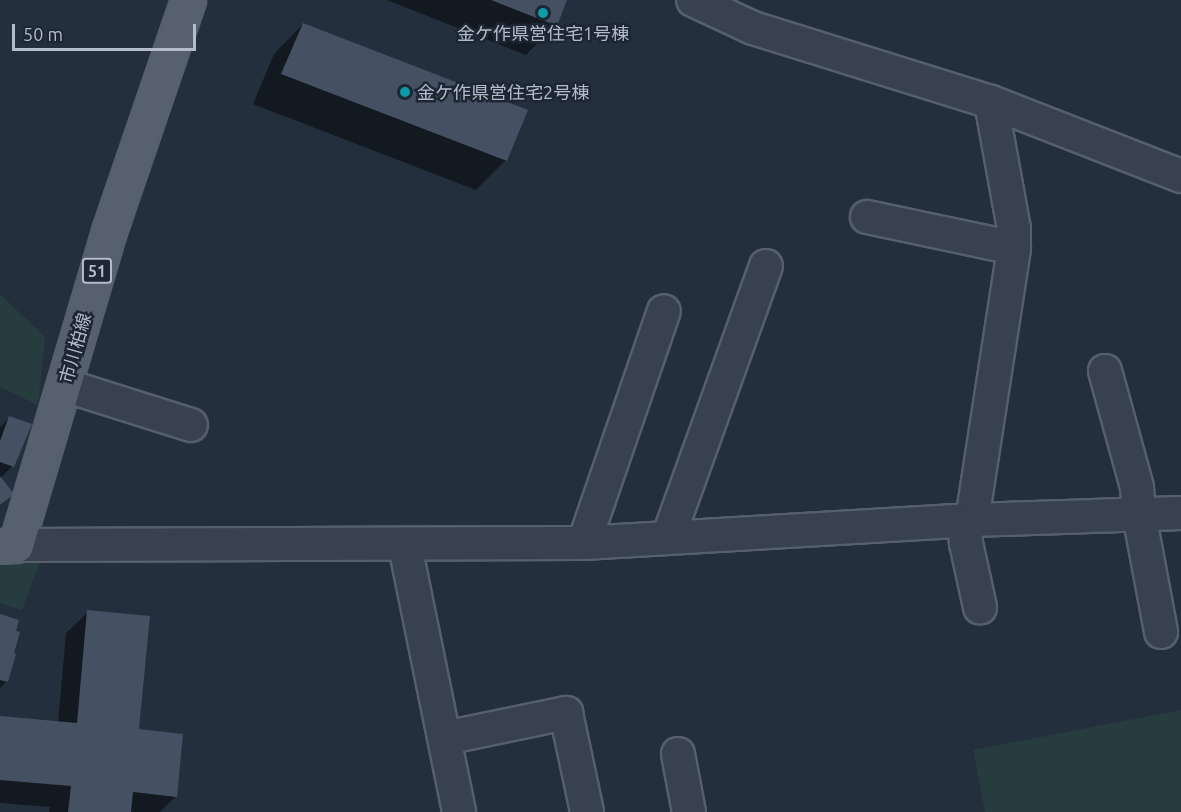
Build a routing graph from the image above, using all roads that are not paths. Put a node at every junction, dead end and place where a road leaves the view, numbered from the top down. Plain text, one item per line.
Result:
1 (188, 0) edge
2 (693, 0) edge
3 (991, 102) junction
4 (1181, 177) edge
5 (867, 217) dead end
6 (1014, 248) junction
7 (766, 266) dead end
8 (664, 311) dead end
9 (1105, 371) dead end
10 (64, 385) junction
11 (190, 425) dead end
12 (1181, 513) edge
13 (1139, 514) junction
14 (968, 520) junction
15 (668, 538) junction
16 (584, 543) junction
17 (8, 546) edge
18 (405, 546) junction
19 (980, 607) dead end
20 (1161, 632) dead end
21 (445, 738) junction
22 (678, 754) dead end
23 (459, 812) edge
24 (587, 812) edge
25 (689, 812) edge

1 - 10 main road, 市川柏線 / 51
2 - 3 street
3 - 4 street
3 - 6 street
5 - 6 street
6 - 14 street
7 - 15 street
8 - 16 street
9 - 13 street
10 - 11 street
10 - 17 main road, 市川柏線 / 51
12 - 13 street
13 - 14 street
13 - 20 street
14 - 15 street
14 - 19 street
15 - 16 street
16 - 18 street
17 - 18 street
18 - 21 street
21 - 23 street
21 - 24 street
22 - 25 street

